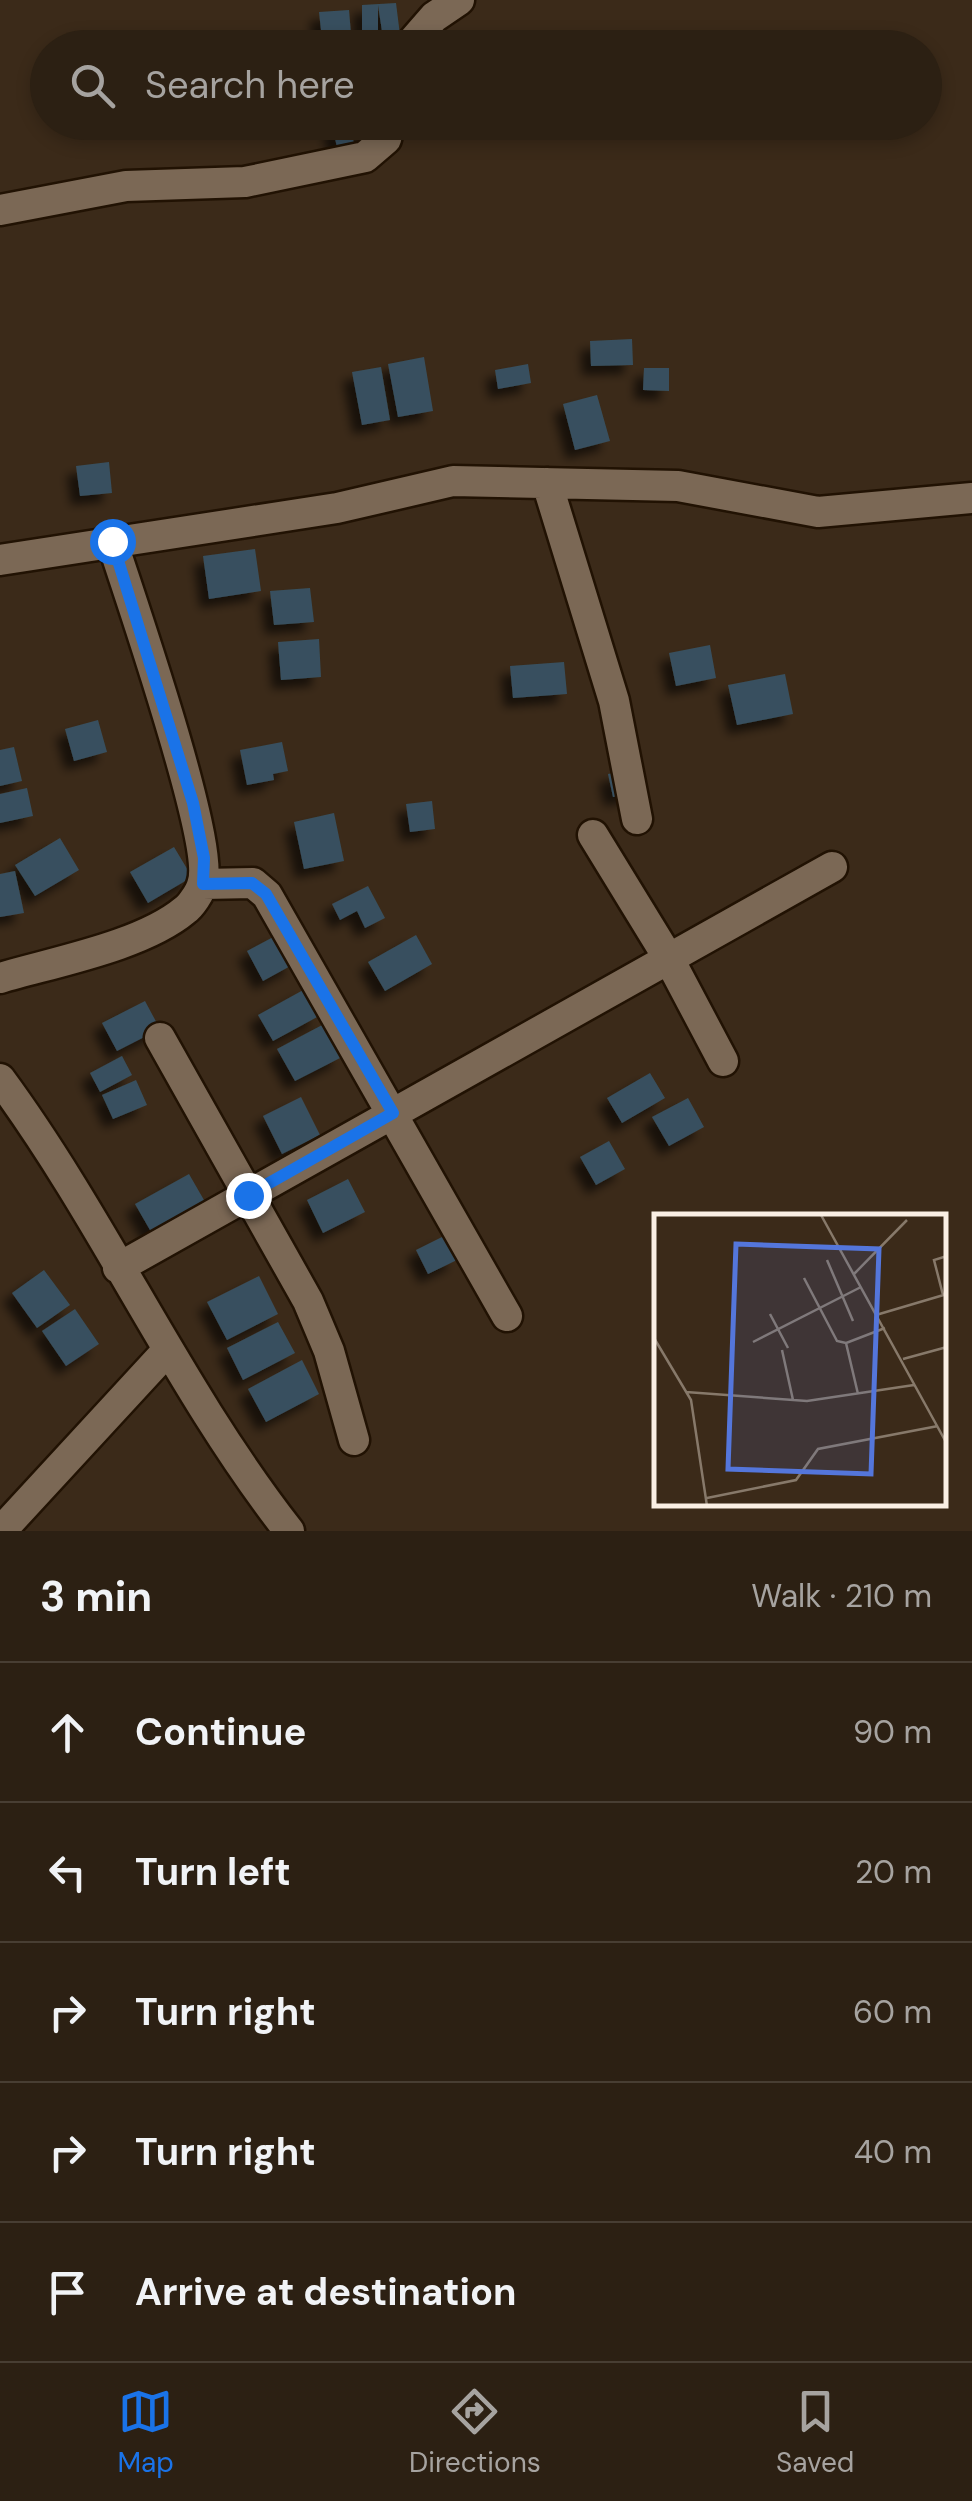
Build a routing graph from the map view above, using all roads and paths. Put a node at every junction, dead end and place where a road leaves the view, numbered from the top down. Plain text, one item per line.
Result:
1 (459, 0) edge
2 (423, 30) edge
3 (385, 140) edge
4 (0, 210) edge
5 (548, 483) junction
6 (972, 498) edge
7 (112, 541) junction
8 (0, 560) edge
9 (638, 819) dead end
10 (593, 835) dead end
11 (832, 867) dead end
12 (203, 884) junction
13 (669, 958) junction
14 (0, 978) edge
15 (160, 1038) dead end
16 (723, 1061) dead end
17 (1, 1082) edge
18 (393, 1113) junction
19 (248, 1195) junction
20 (118, 1268) junction
21 (507, 1316) dead end
22 (166, 1352) junction
23 (354, 1440) dead end
24 (2, 1531) edge
25 (288, 1531) edge

1 - 2 street
3 - 4 street
5 - 6 street
5 - 7 street
5 - 9 street
7 - 8 street
7 - 12 street
10 - 13 street
11 - 13 street
12 - 14 street
12 - 18 street
13 - 16 street
13 - 18 street
15 - 19 street
17 - 20 street
18 - 19 street
18 - 21 street
19 - 20 street
19 - 23 street
20 - 22 street
22 - 24 street
22 - 25 street

